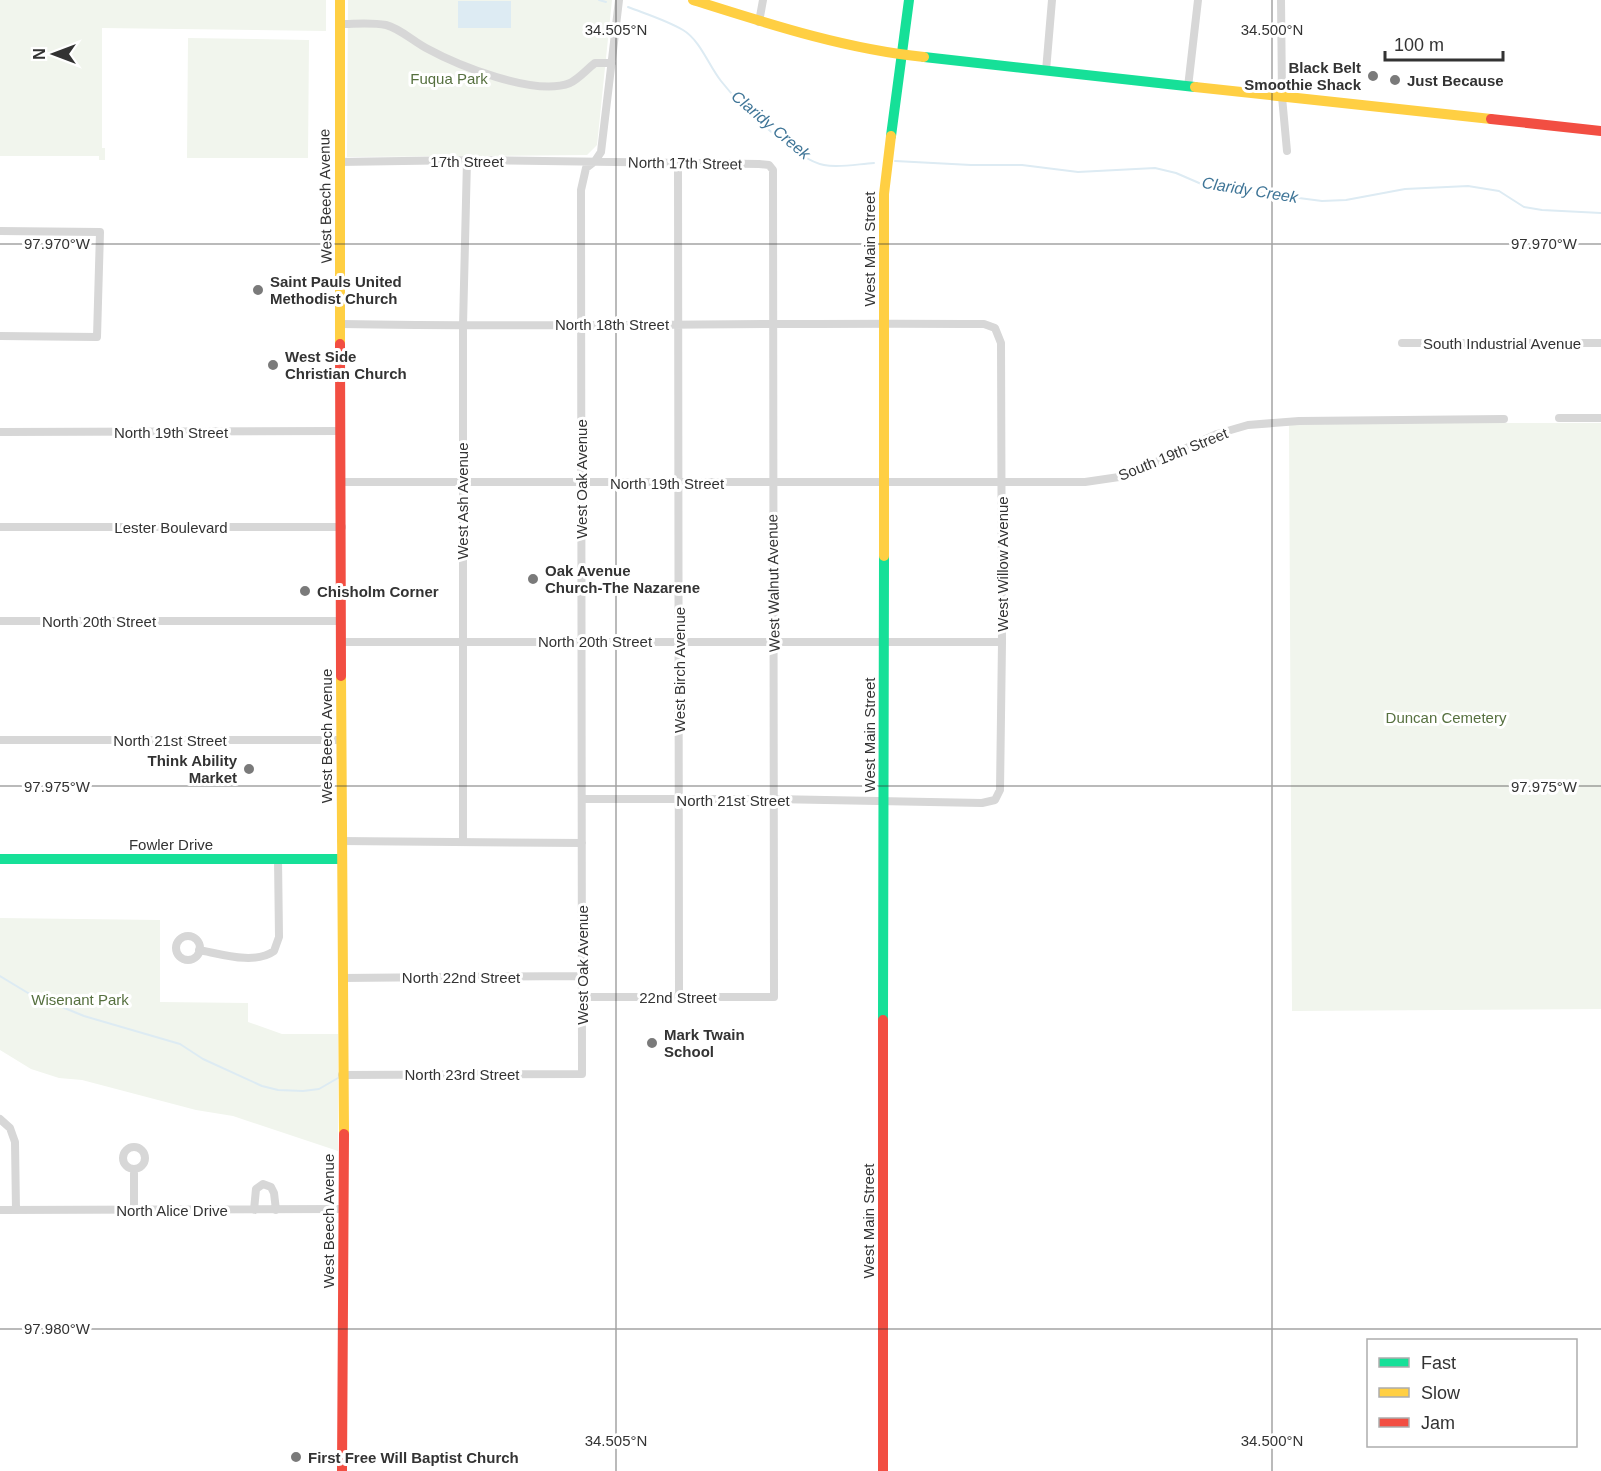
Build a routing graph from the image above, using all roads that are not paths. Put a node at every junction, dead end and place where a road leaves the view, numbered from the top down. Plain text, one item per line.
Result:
1 (340, 0) edge
2 (619, 0) edge
3 (693, 0) edge
4 (763, 0) edge
5 (909, 0) edge
6 (1052, 0) edge
7 (1198, 0) edge
8 (1281, 0) edge
9 (759, 22) junction
10 (340, 24) junction
11 (903, 55) junction
12 (612, 63) junction
13 (1046, 71) junction
14 (1188, 87) junction
15 (1282, 97) junction
16 (1601, 132) edge
17 (1287, 151) dead end
18 (466, 160) junction
19 (595, 161) junction
20 (339, 162) junction
21 (678, 162) junction
22 (773, 170) joint
23 (0, 231) edge
24 (884, 323) junction
25 (341, 324) junction
26 (581, 324) junction
27 (677, 324) junction
28 (772, 324) junction
29 (462, 326) junction
30 (995, 328) joint
31 (0, 336) edge
32 (1402, 343) dead end
33 (1601, 343) edge
34 (1559, 418) dead end
35 (1601, 418) edge
36 (1504, 419) dead end
37 (341, 431) junction
38 (0, 432) edge
39 (341, 482) junction
40 (884, 482) junction
41 (1002, 482) junction
42 (462, 483) junction
43 (581, 483) junction
44 (679, 483) junction
45 (772, 483) junction
46 (0, 527) edge
47 (342, 527) junction
48 (0, 621) edge
49 (341, 621) junction
50 (581, 641) junction
51 (679, 641) junction
52 (774, 641) junction
53 (884, 641) junction
54 (341, 642) junction
55 (461, 642) junction
56 (1002, 642) junction
57 (0, 740) edge
58 (341, 740) junction
59 (582, 799) junction
60 (773, 799) junction
61 (679, 800) junction
62 (994, 800) joint
63 (883, 801) junction
64 (341, 841) junction
65 (463, 841) junction
66 (582, 843) junction
67 (278, 858) junction
68 (0, 859) edge
69 (341, 859) junction
70 (200, 950) dead end
71 (581, 976) junction
72 (342, 978) junction
73 (582, 997) junction
74 (679, 997) junction
75 (774, 997) joint
76 (582, 1074) joint
77 (342, 1075) junction
78 (0, 1119) edge
79 (134, 1169) dead end
80 (344, 1209) junction
81 (0, 1210) edge
82 (16, 1210) junction
83 (134, 1210) junction
84 (254, 1210) junction
85 (276, 1210) junction
86 (342, 1471) edge
87 (883, 1471) edge

1 - 10 main road, West Beech Avenue
2 - 12 street, West Oak Avenue
3 - 9 main road
4 - 9 street
5 - 11 main road, West Main Street
6 - 13 street
7 - 14 street
8 - 15 street
9 - 11 main road
10 - 12 street
10 - 20 main road, West Beech Avenue
11 - 13 main road
11 - 24 main road, West Main Street
12 - 19 street, West Oak Avenue
13 - 14 main road
14 - 15 main road
15 - 16 main road
15 - 17 street
18 - 19 street, 17th Street
18 - 20 street, 17th Street
18 - 29 street, West Ash Avenue
19 - 21 street, North 17th Street
19 - 26 street, West Oak Avenue
20 - 25 main road, West Beech Avenue
21 - 22 street, North 17th Street
21 - 27 street, West Birch Avenue
22 - 28 street, West Walnut Avenue
23 - 31 street
24 - 28 street, North 18th Street
24 - 30 street, North 18th Street
24 - 40 main road, West Main Street
25 - 29 street, North 18th Street
25 - 37 main road, West Beech Avenue
26 - 27 street, North 18th Street
26 - 29 street, North 18th Street
26 - 43 street, West Oak Avenue
27 - 28 street, North 18th Street
27 - 44 street, West Birch Avenue
28 - 45 street, West Walnut Avenue
29 - 42 street, West Ash Avenue
30 - 41 street, West Willow Avenue
32 - 33 street, South Industrial Avenue
34 - 35 street
36 - 41 street, South 19th Street
37 - 38 street, North 19th Street
37 - 39 main road, West Beech Avenue
39 - 42 street, North 19th Street
39 - 47 main road, West Beech Avenue
40 - 41 street, South 19th Street
40 - 45 street, North 19th Street
40 - 53 main road, West Main Street
41 - 56 street, West Willow Avenue
42 - 43 street, North 19th Street
42 - 55 street, West Ash Avenue
43 - 44 street, North 19th Street
43 - 50 street, West Oak Avenue
44 - 45 street, North 19th Street
44 - 51 street, West Birch Avenue
45 - 52 street, West Walnut Avenue
46 - 47 street, Lester Boulevard
47 - 49 main road, West Beech Avenue
48 - 49 street, North 20th Street
49 - 54 main road, West Beech Avenue
50 - 51 street, North 20th Street
50 - 55 street, North 20th Street
50 - 59 street, West Oak Avenue
51 - 52 street, North 20th Street
51 - 61 street, West Birch Avenue
52 - 53 street, North 20th Street
52 - 60 street, West Walnut Avenue
53 - 56 street, North 20th Street
53 - 63 main road, West Main Street
54 - 55 street, North 20th Street
54 - 58 main road, West Beech Avenue
55 - 65 street, West Ash Avenue
56 - 62 street, West Willow Avenue
57 - 58 street, North 21st Street
58 - 64 main road, West Beech Avenue
59 - 61 street, North 21st Street
59 - 66 street, West Oak Avenue
60 - 61 street, North 21st Street
60 - 63 street, North 21st Street
60 - 75 street, West Walnut Avenue
61 - 74 street, West Birch Avenue
62 - 63 street, North 21st Street
63 - 87 main road, West Main Street
64 - 65 street
64 - 69 main road, West Beech Avenue
65 - 66 street
66 - 71 street, West Oak Avenue
67 - 68 main road, Fowler Drive
67 - 69 main road, Fowler Drive
67 - 70 street
69 - 72 main road, West Beech Avenue
71 - 72 street, North 22nd Street
71 - 73 street, West Oak Avenue
72 - 77 main road, West Beech Avenue
73 - 74 street, 22nd Street
73 - 76 street, West Oak Avenue
74 - 75 street, 22nd Street
76 - 77 street, North 23rd Street
77 - 80 main road, West Beech Avenue
78 - 82 street
79 - 83 street
80 - 85 street, North Alice Drive
80 - 86 main road, West Beech Avenue
81 - 82 street, North Alice Drive
82 - 83 street, North Alice Drive
83 - 84 street, North Alice Drive
84 - 85 street, North Alice Drive
84 - 85 street

